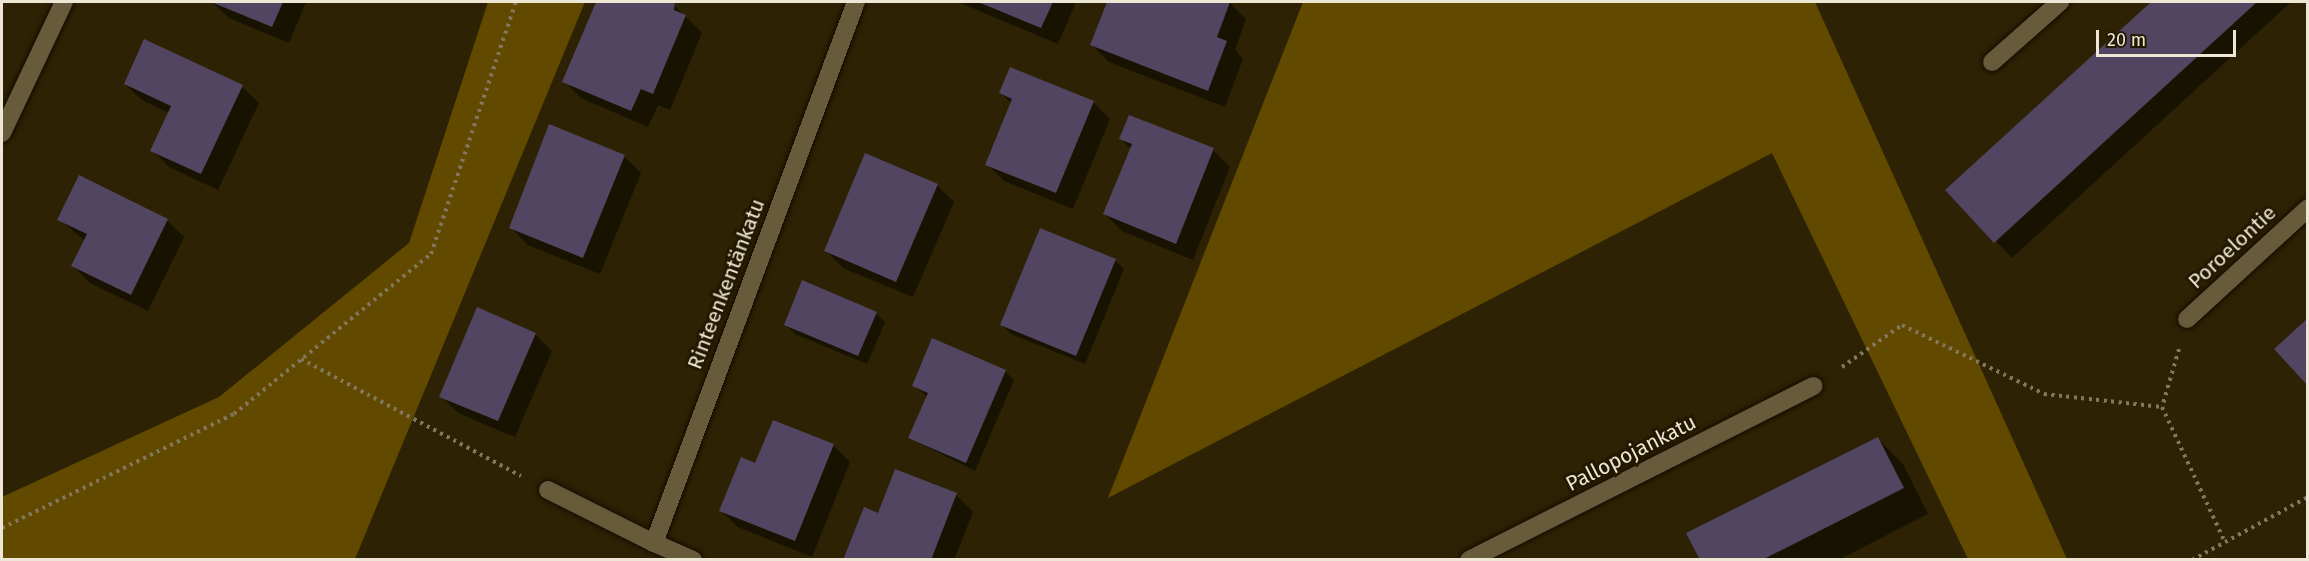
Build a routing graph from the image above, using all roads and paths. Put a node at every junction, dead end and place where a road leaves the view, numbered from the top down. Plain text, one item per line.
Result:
1 (64, 2) edge
2 (516, 2) edge
3 (856, 2) edge
4 (2060, 2) edge
5 (1992, 62) dead end
6 (2, 133) edge
7 (2307, 208) edge
8 (2187, 319) joint
9 (301, 359) junction
10 (1814, 386) joint
11 (2162, 407) junction
12 (548, 490) joint
13 (2307, 497) edge
14 (2, 528) edge
15 (2225, 542) junction
16 (654, 543) junction
17 (693, 560) edge
18 (1469, 560) edge
19 (2192, 560) edge

1 - 6 street
2 - 9 path
3 - 16 street, Rinteenkentänkatu
4 - 5 street
7 - 8 street, Poroelontie
8 - 11 path
9 - 12 path
9 - 14 path
10 - 11 path
10 - 18 street, Pallopojankatu
11 - 15 path
12 - 16 street
13 - 15 path
15 - 19 path
16 - 17 street

